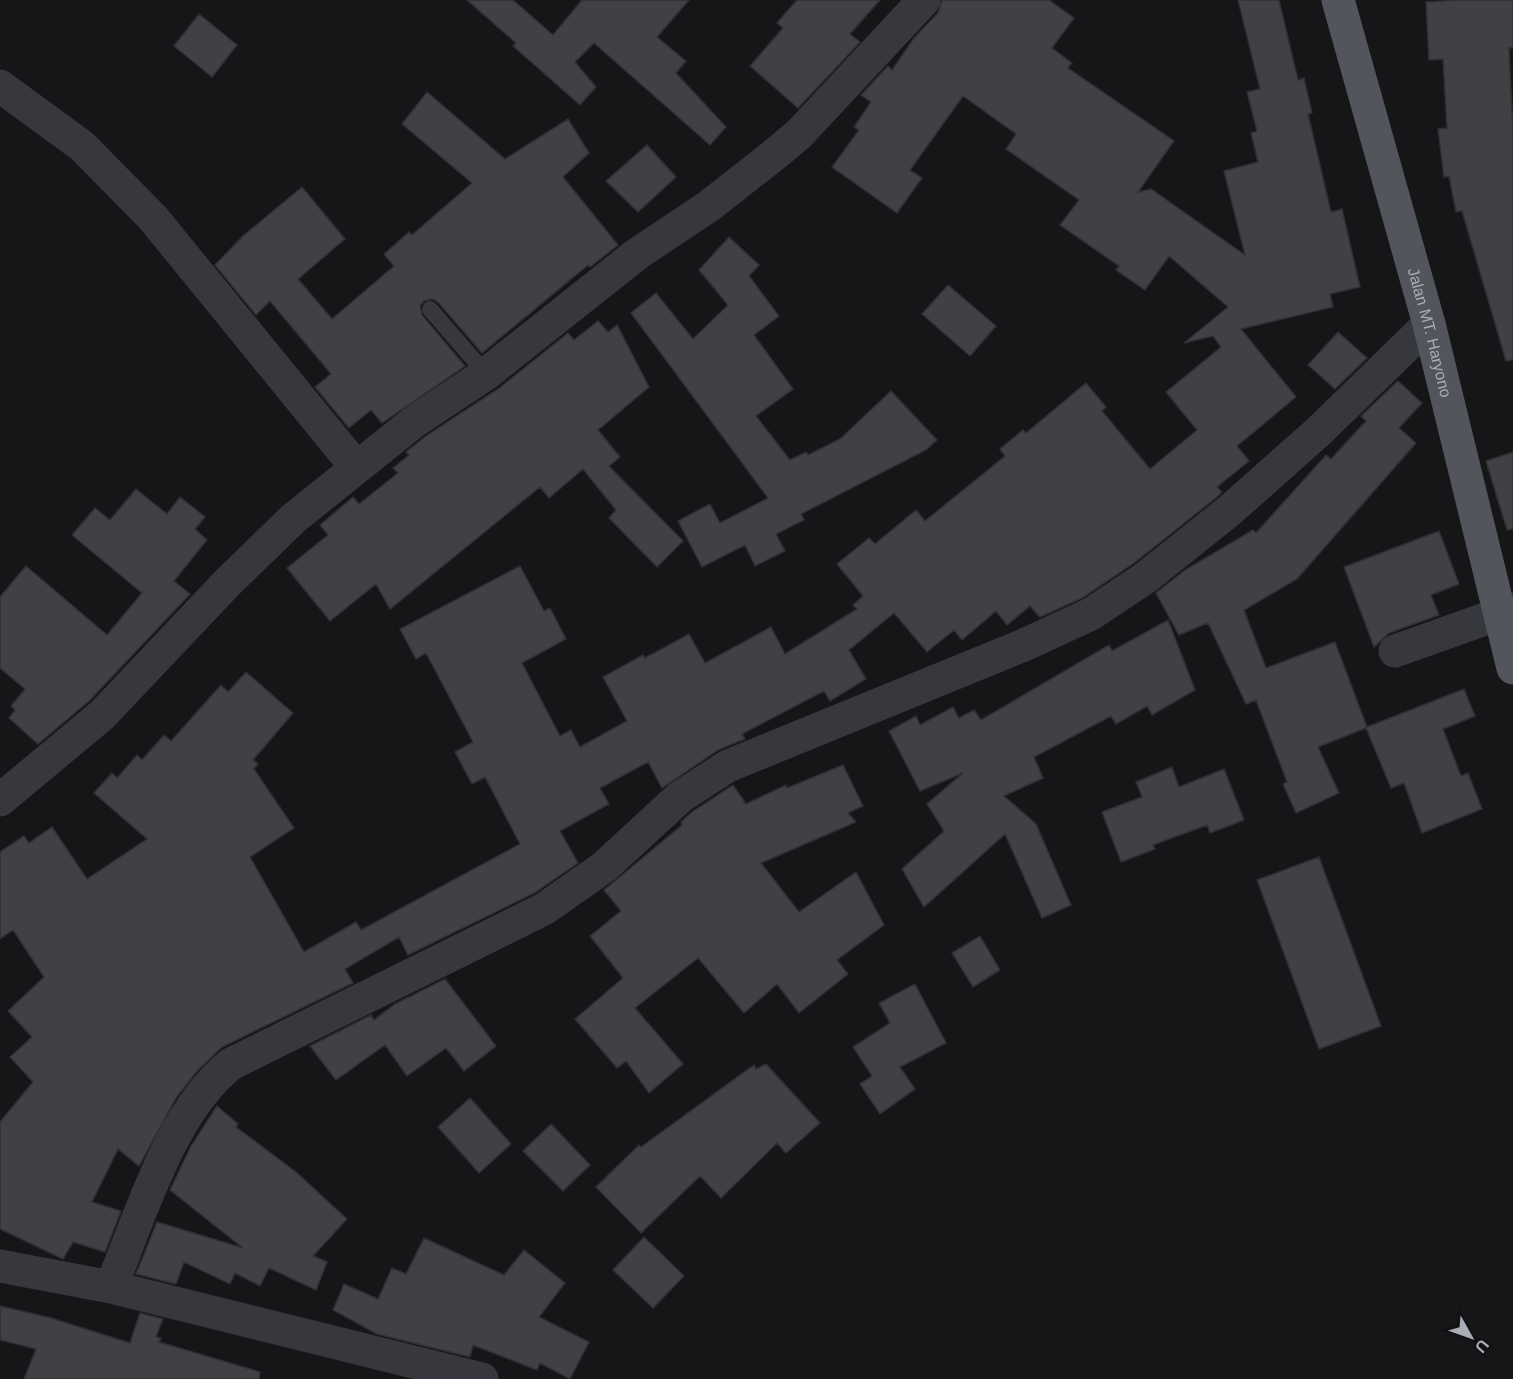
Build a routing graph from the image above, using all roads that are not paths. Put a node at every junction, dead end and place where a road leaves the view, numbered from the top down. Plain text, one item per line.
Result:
1 (924, 0) edge
2 (1338, 0) edge
3 (0, 86) edge
4 (430, 309) dead end
5 (1430, 324) junction
6 (486, 374) junction
7 (356, 467) junction
8 (1508, 612) edge
9 (1395, 651) dead end
10 (1513, 668) edge
11 (0, 800) edge
12 (0, 1266) edge
13 (111, 1287) junction
14 (482, 1379) edge

1 - 6 street
2 - 5 main road, Jalan MT. Haryono
3 - 7 street
4 - 6 lane
5 - 8 main road, Jalan MT. Haryono
5 - 13 street
6 - 7 street
7 - 11 street
8 - 9 street
8 - 10 main road, Jalan MT. Haryono
12 - 13 street
13 - 14 street

